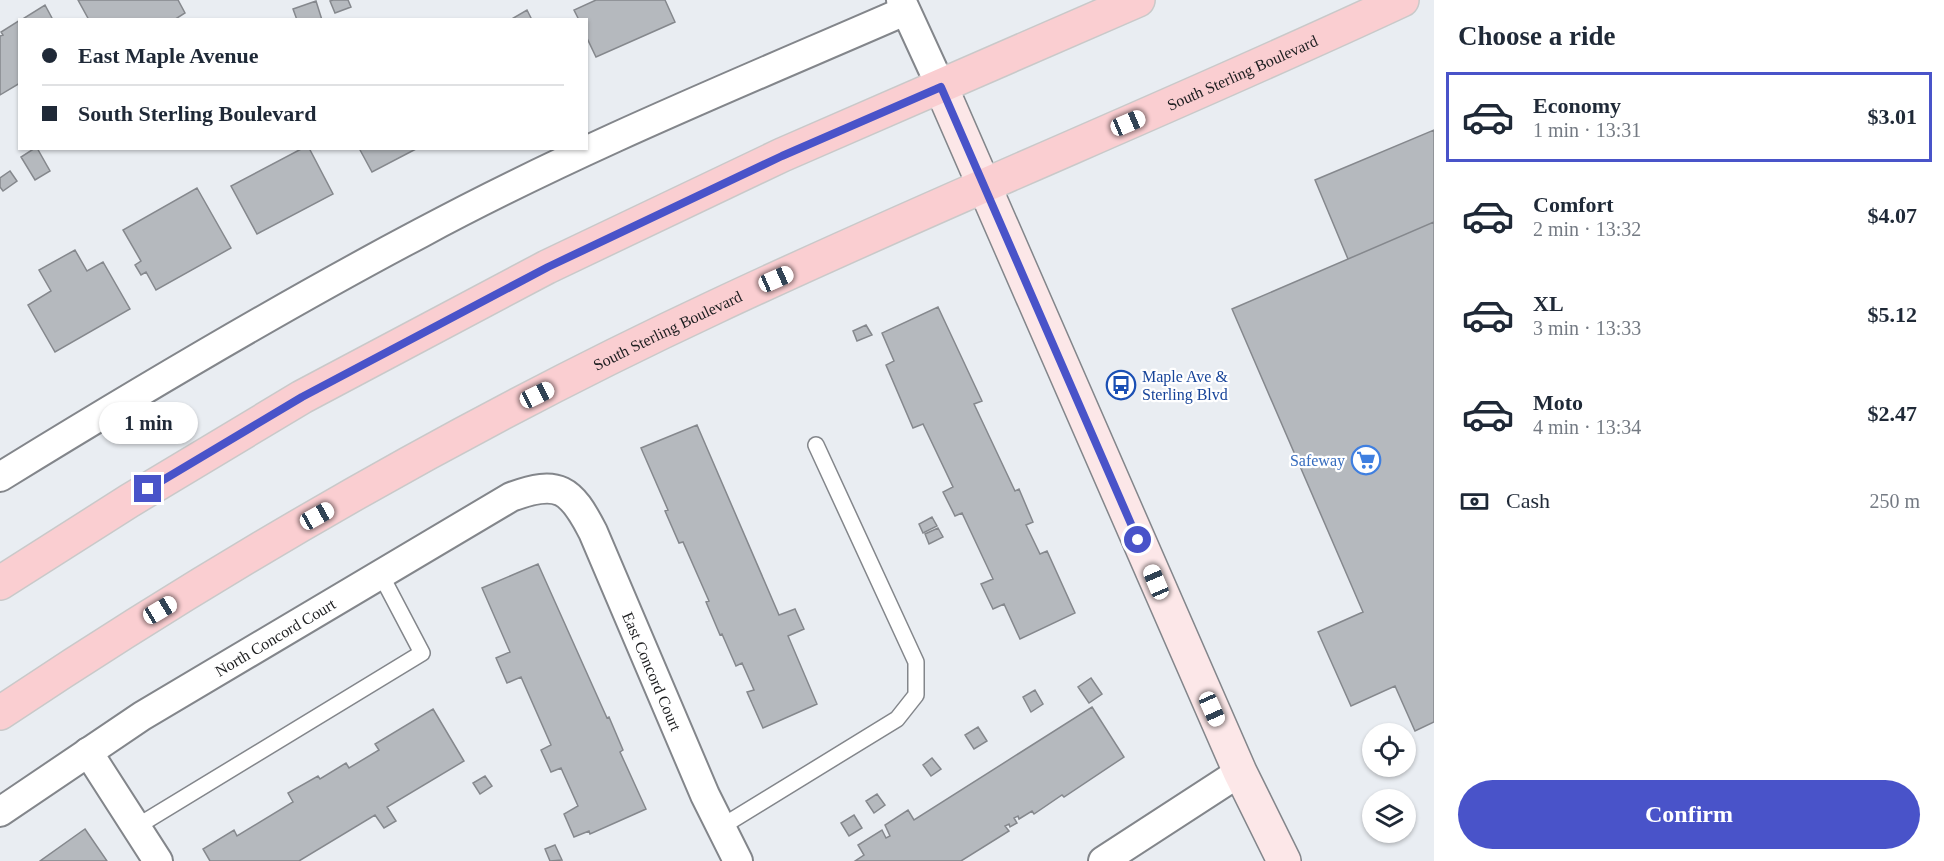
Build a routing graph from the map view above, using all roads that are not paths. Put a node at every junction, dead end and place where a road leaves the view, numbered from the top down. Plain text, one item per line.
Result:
1 (1138, 0) edge
2 (1402, 0) edge
3 (903, 5) edge
4 (941, 87) junction
5 (588, 150) edge
6 (588, 150) edge
7 (983, 186) junction
8 (816, 445) dead end
9 (0, 477) edge
10 (560, 489) joint
11 (381, 574) junction
12 (0, 583) edge
13 (0, 713) edge
14 (88, 752) junction
15 (1240, 772) junction
16 (0, 812) edge
17 (136, 826) junction
18 (721, 827) junction
19 (735, 860) edge
20 (158, 861) edge
21 (1104, 861) edge
22 (1284, 861) edge

1 - 4 main road
2 - 7 main road, South Sterling Boulevard
3 - 4 street
3 - 5 street
4 - 7 main road
4 - 12 main road
6 - 9 street
7 - 13 main road, South Sterling Boulevard
7 - 15 main road
8 - 18 lane
10 - 11 street, North Concord Court
10 - 18 street, East Concord Court
11 - 14 street, North Concord Court
11 - 17 lane
14 - 16 street, North Concord Court
14 - 17 street
15 - 21 street
15 - 22 main road
17 - 20 street
18 - 19 street, East Concord Court

